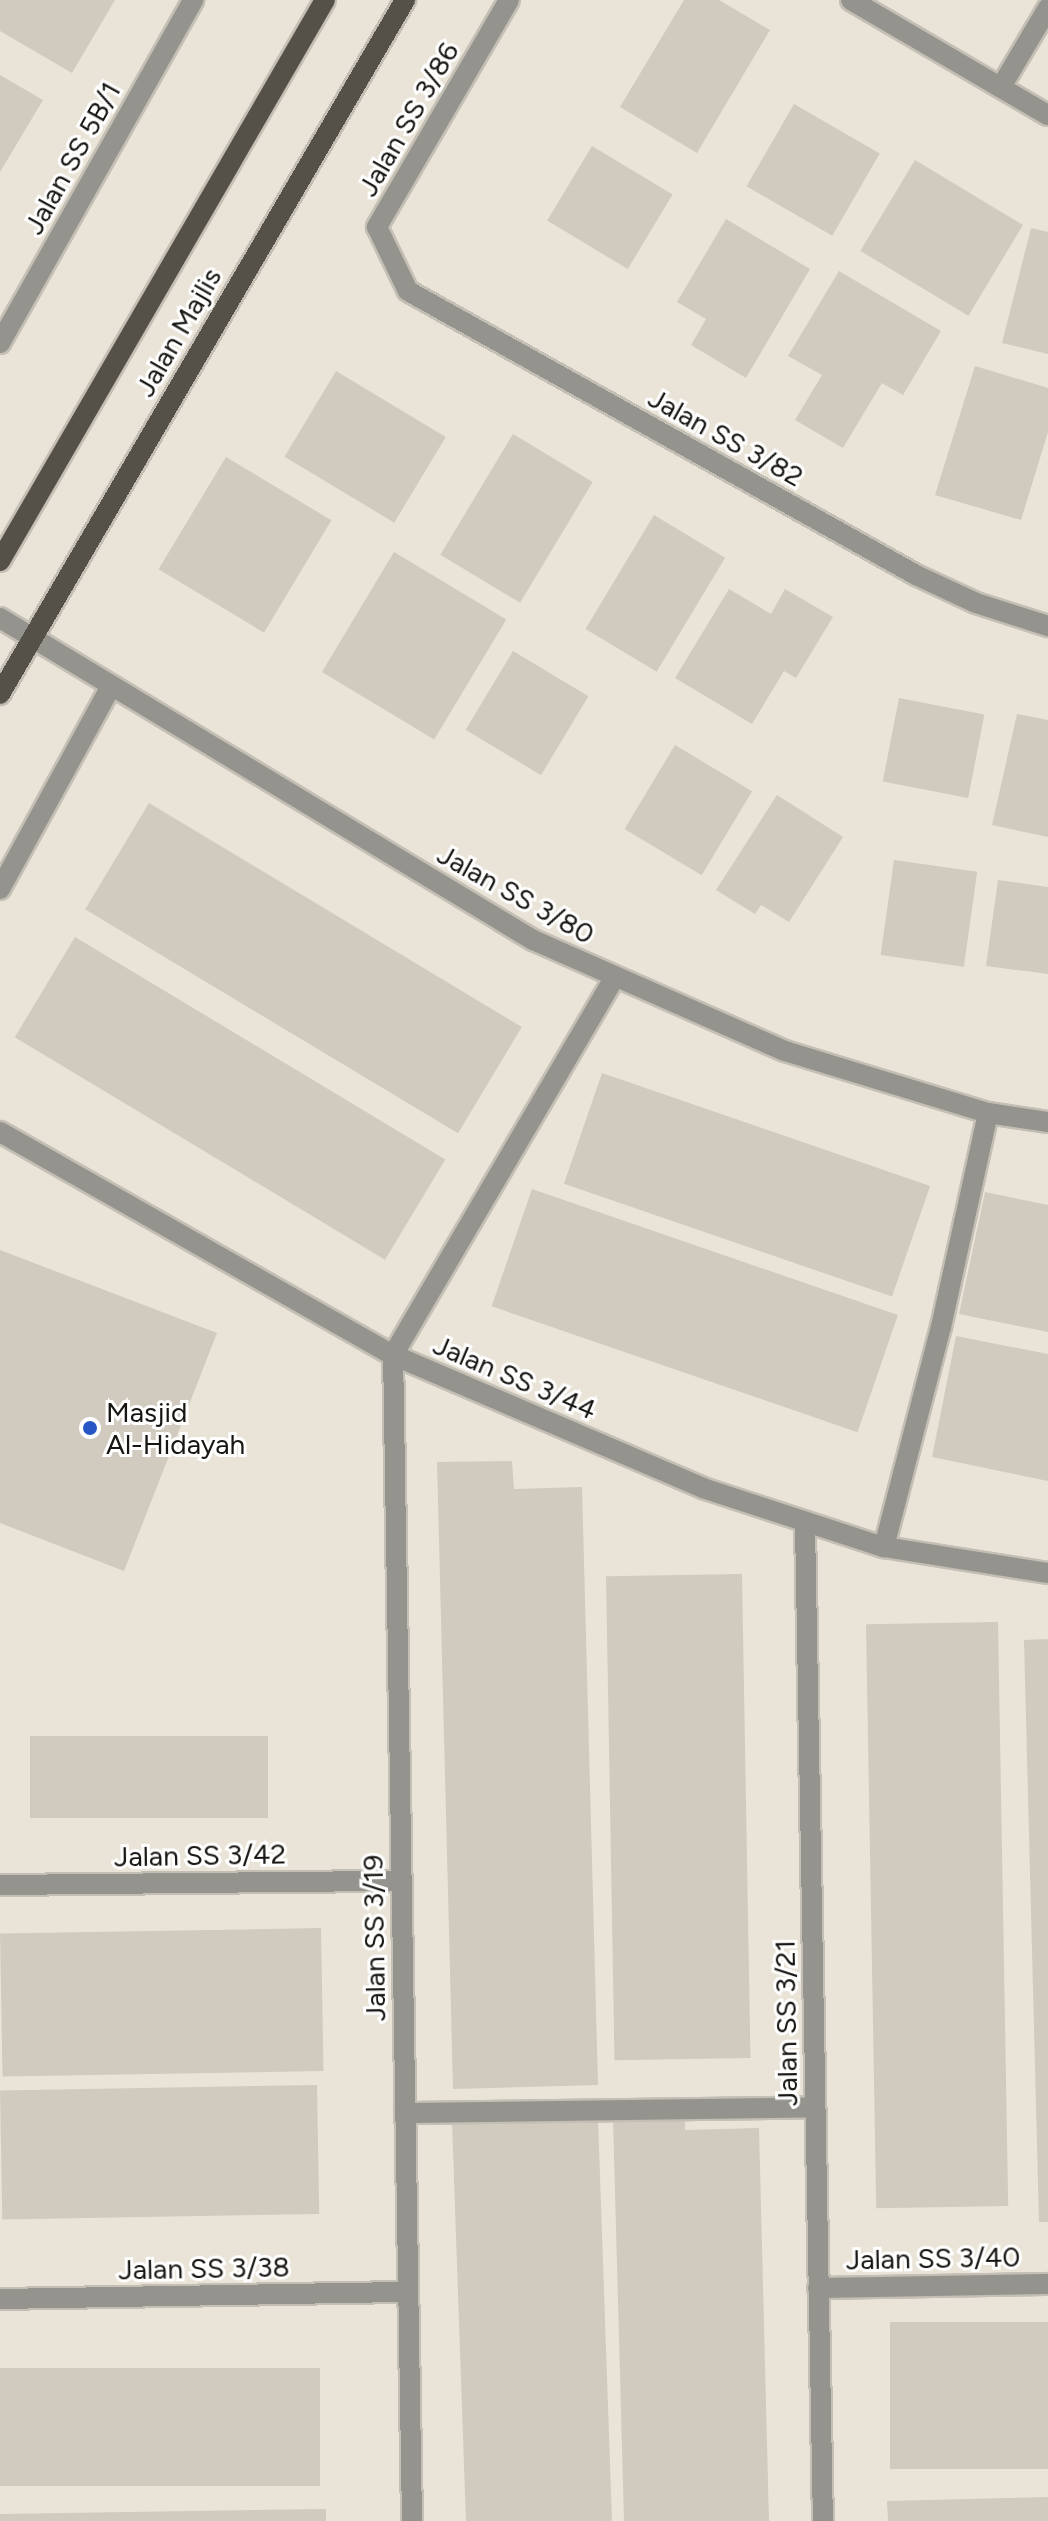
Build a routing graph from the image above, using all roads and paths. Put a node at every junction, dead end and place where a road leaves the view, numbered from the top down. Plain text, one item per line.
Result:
1 (193, 0) edge
2 (325, 0) edge
3 (405, 0) edge
4 (509, 0) edge
5 (851, 0) edge
6 (1048, 8) edge
7 (1001, 87) junction
8 (1048, 115) edge
9 (394, 269) joint
10 (0, 343) edge
11 (0, 561) edge
12 (0, 618) edge
13 (1048, 626) edge
14 (32, 637) junction
15 (111, 686) junction
16 (0, 694) edge
17 (0, 889) edge
18 (614, 979) junction
19 (988, 1113) junction
20 (1048, 1122) edge
21 (0, 1132) edge
22 (393, 1355) junction
23 (805, 1524) junction
24 (884, 1547) junction
25 (1048, 1573) edge
26 (401, 1881) junction
27 (0, 1885) edge
28 (815, 2107) junction
29 (405, 2113) junction
30 (1048, 2284) edge
31 (818, 2288) junction
32 (408, 2292) junction
33 (0, 2299) edge
34 (412, 2521) edge
35 (823, 2521) edge

1 - 10 street, Jalan SS 5B/1
2 - 11 main road, Jalan Majlis
3 - 14 main road, Jalan Majlis
4 - 9 street, Jalan SS 3/86
5 - 7 street
6 - 7 street
7 - 8 street
9 - 13 street, Jalan SS 3/82
12 - 14 street, Jalan SS 3/80
14 - 15 street, Jalan SS 3/80
14 - 16 main road, Jalan Majlis
15 - 17 street
15 - 18 street, Jalan SS 3/80
18 - 19 street, Jalan SS 3/80
18 - 22 street
19 - 20 street, Jalan SS 3/80
19 - 24 street
21 - 22 street, Jalan SS 3/44
22 - 23 street, Jalan SS 3/44
22 - 26 street, Jalan SS 3/19
23 - 24 street, Jalan SS 3/44
23 - 28 street, Jalan SS 3/21
24 - 25 street, Jalan SS 3/44
26 - 27 street, Jalan SS 3/42
26 - 29 street, Jalan SS 3/19
28 - 29 street
28 - 31 street, Jalan SS 3/21
29 - 32 street, Jalan SS 3/19
30 - 31 street, Jalan SS 3/40
31 - 35 street, Jalan SS 3/21
32 - 33 street, Jalan SS 3/38
32 - 34 street, Jalan SS 3/19

